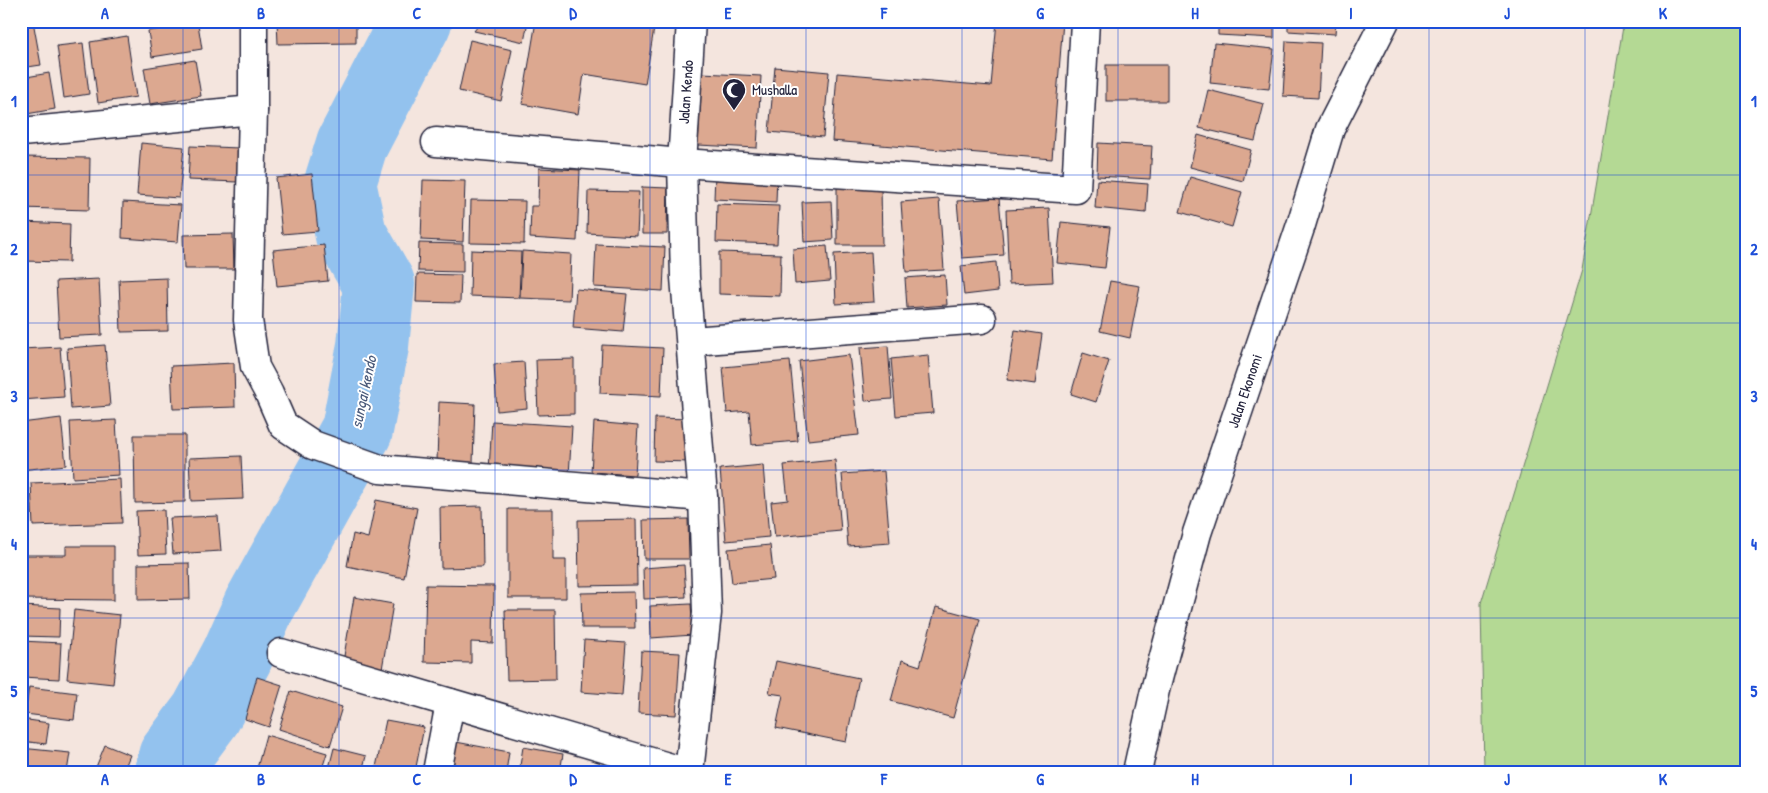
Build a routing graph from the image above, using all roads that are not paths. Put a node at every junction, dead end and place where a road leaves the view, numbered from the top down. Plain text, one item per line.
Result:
1 (253, 21) edge
2 (691, 21) edge
3 (1085, 21) edge
4 (1384, 21) edge
5 (253, 110) junction
6 (21, 132) edge
7 (436, 142) dead end
8 (682, 163) junction
9 (982, 319) dead end
10 (692, 341) junction
11 (703, 497) junction
12 (281, 653) dead end
13 (450, 703) junction
14 (437, 772) edge
15 (685, 772) edge
16 (689, 772) edge
17 (1137, 772) edge

1 - 5 street
2 - 8 street, Jalan Kendo
3 - 8 street
4 - 17 street, Jalan Ekonomi
5 - 6 street
5 - 11 street
7 - 8 street
8 - 10 street, Jalan Kendo
9 - 10 street
10 - 11 street, Jalan Kendo
11 - 16 street, Jalan Kendo
12 - 13 street
13 - 14 street
13 - 15 street

